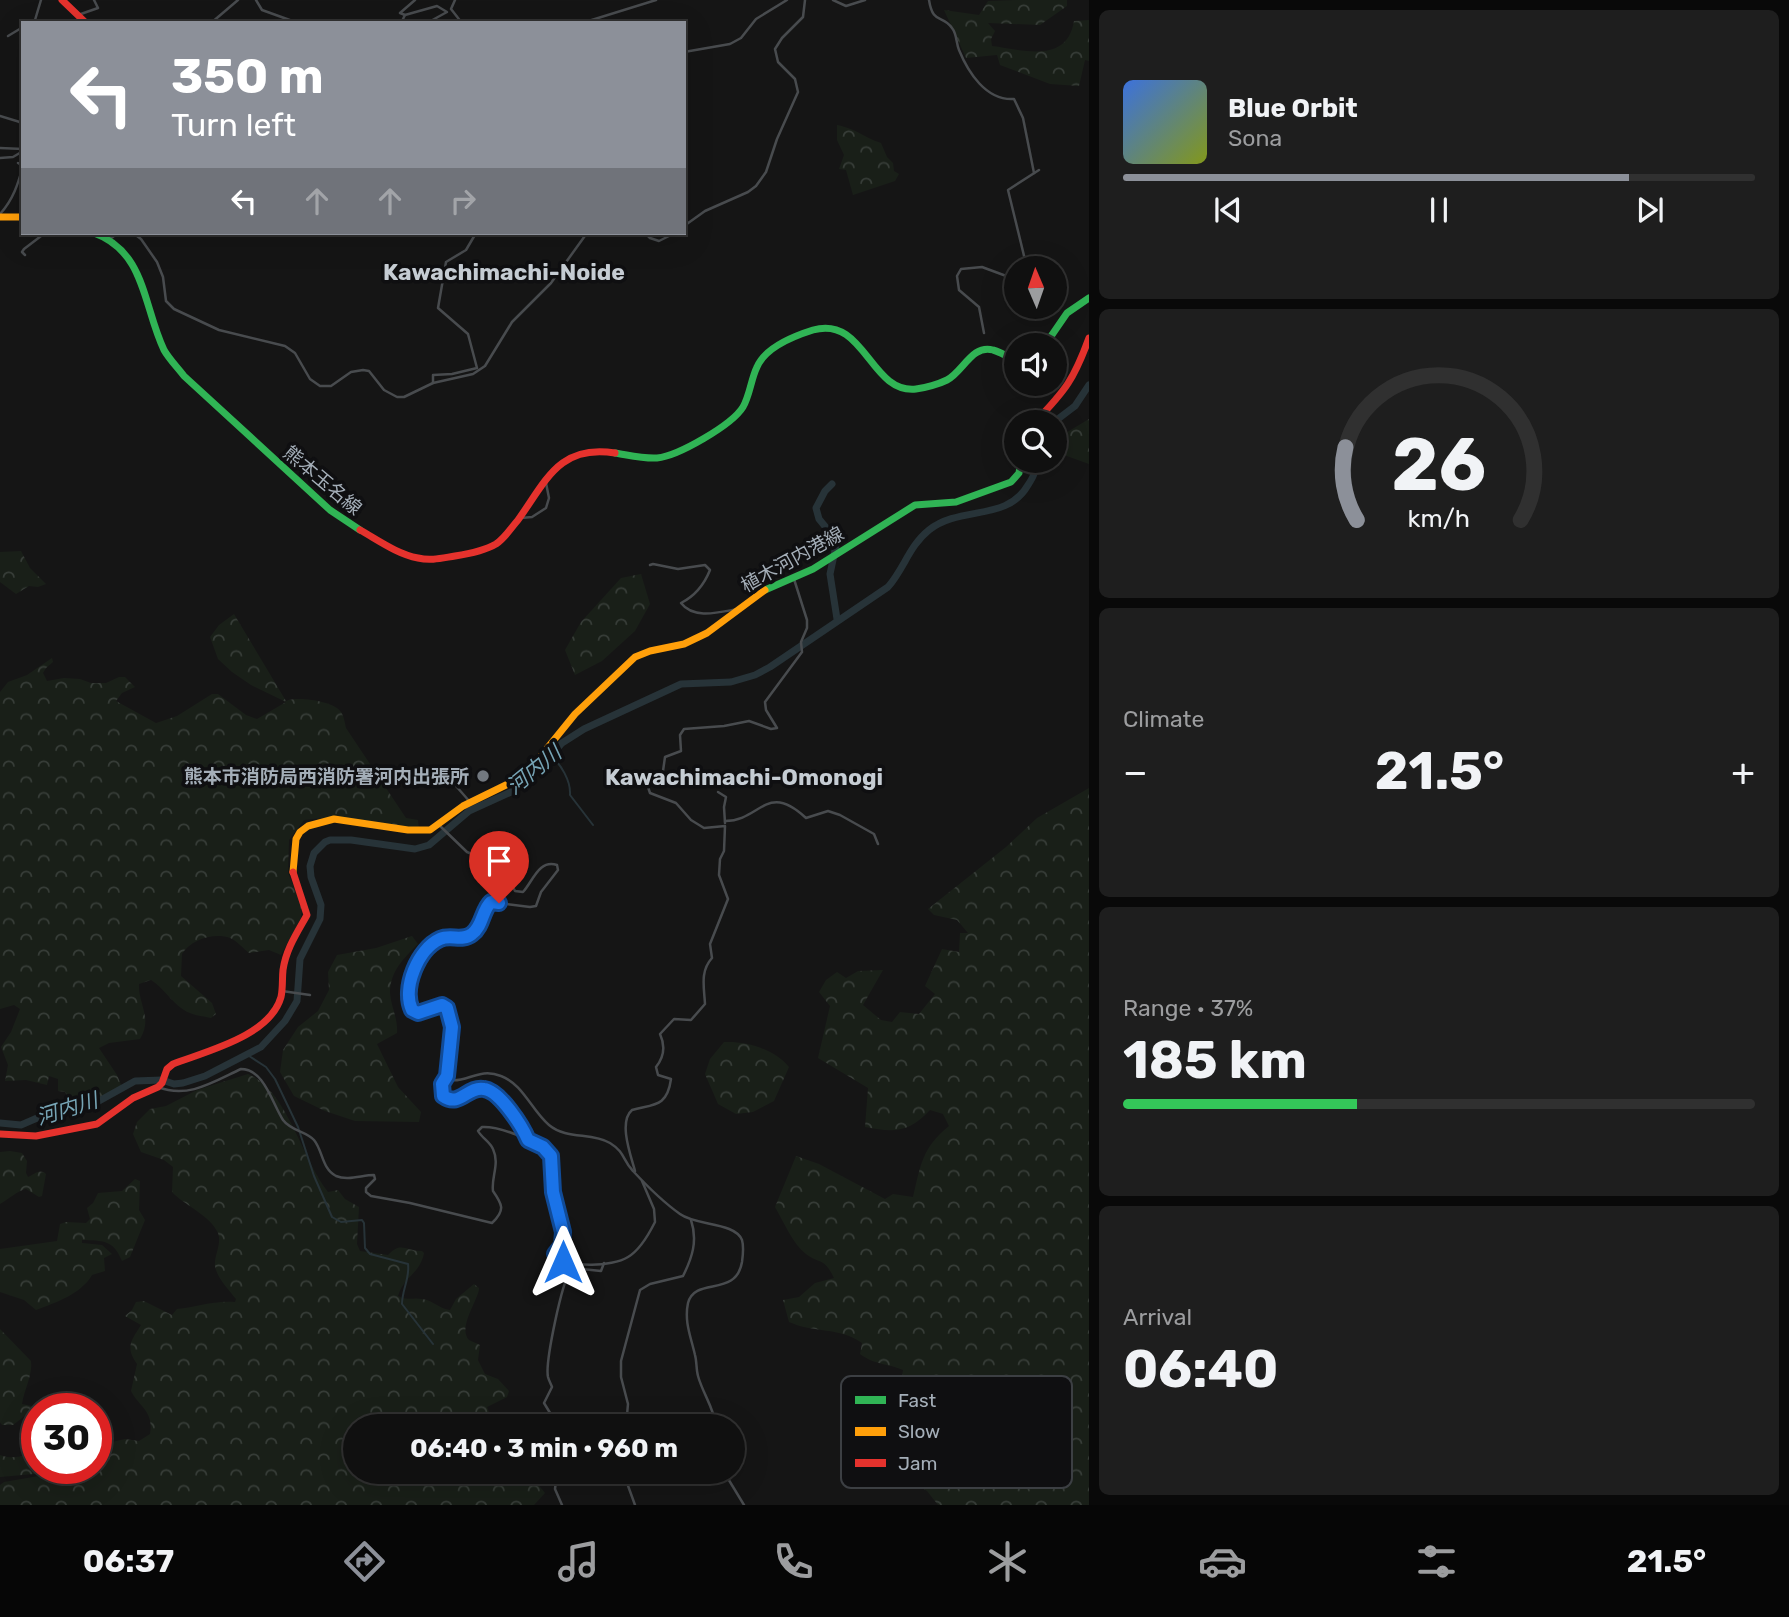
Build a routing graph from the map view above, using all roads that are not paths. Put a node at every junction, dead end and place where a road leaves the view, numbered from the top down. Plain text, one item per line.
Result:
1 (41, 0) edge
2 (62, 0) edge
3 (94, 0) edge
4 (238, 0) edge
5 (257, 0) edge
6 (415, 0) edge
7 (455, 0) edge
8 (656, 0) edge
9 (787, 0) edge
10 (805, 0) edge
11 (833, 0) edge
12 (865, 0) edge
13 (929, 0) edge
14 (78, 15) junction
15 (404, 15) junction
16 (33, 21) edge
17 (84, 21) edge
18 (213, 21) edge
19 (292, 21) edge
20 (402, 21) edge
21 (431, 21) edge
22 (460, 21) edge
23 (588, 21) edge
24 (21, 28) edge
25 (8, 36) dead end
26 (686, 52) edge
27 (0, 116) edge
28 (21, 123) edge
29 (0, 148) edge
30 (21, 150) edge
31 (21, 151) edge
32 (0, 158) edge
33 (18, 163) dead end
34 (21, 165) edge
35 (1039, 170) dead end
36 (1034, 173) junction
37 (21, 174) edge
38 (0, 216) edge
39 (21, 217) edge
40 (686, 225) edge
41 (42, 235) edge
42 (99, 235) edge
43 (115, 235) edge
44 (136, 235) edge
45 (475, 235) edge
46 (586, 235) edge
47 (647, 235) edge
48 (671, 235) edge
49 (110, 239) junction
50 (25, 255) dead end
51 (1024, 256) edge
52 (1004, 275) edge
53 (1089, 298) edge
54 (1053, 333) edge
55 (984, 334) dead end
56 (1089, 338) edge
57 (1004, 355) edge
58 (433, 383) junction
59 (1047, 410) edge
60 (1019, 473) edge
61 (545, 480) junction
62 (519, 517) junction
63 (650, 565) dead end
64 (794, 579) junction
65 (738, 609) junction
66 (448, 771) dead end
67 (718, 792) dead end
68 (470, 802) junction
69 (725, 824) junction
70 (441, 826) junction
71 (878, 844) dead end
72 (282, 991) junction
73 (310, 995) dead end
74 (447, 1076) junction
75 (160, 1085) junction
76 (0, 1134) edge
77 (528, 1140) junction
78 (638, 1175) junction
79 (691, 1220) junction
80 (604, 1263) junction
81 (551, 1414) edge
82 (627, 1414) edge
83 (713, 1414) edge
84 (556, 1484) edge
85 (628, 1484) edge
86 (731, 1484) edge
87 (562, 1505) edge
88 (635, 1505) edge
89 (744, 1505) edge

1 - 16 street
2 - 14 main road
3 - 14 street
4 - 18 street
5 - 19 street
6 - 15 street
7 - 22 street
8 - 23 street
9 - 26 street
10 - 40 street
11 - 12 street
13 - 36 street
14 - 17 main road
15 - 20 street
15 - 21 street
24 - 25 street
27 - 28 street
29 - 30 street
31 - 32 street
33 - 34 street
35 - 36 street
36 - 51 street
37 - 38 street
38 - 39 main road
41 - 50 street
42 - 49 main road, 熊本玉名線
43 - 49 street
44 - 58 street
45 - 58 street
46 - 58 street
47 - 48 street
49 - 62 main road, 熊本玉名線
52 - 55 street
53 - 54 main road
56 - 59 main road
57 - 61 main road, 熊本玉名線
60 - 64 main road, 植木河内港線
61 - 62 main road, 熊本玉名線
61 - 62 street
63 - 65 street
64 - 65 main road, 植木河内港線
64 - 69 street
65 - 68 main road, 植木河内港線
66 - 68 street
67 - 69 street
68 - 70 main road, 植木河内港線
69 - 71 street
69 - 78 street
70 - 72 main road, 植木河内港線
70 - 74 street
72 - 73 street
72 - 75 main road, 植木河内港線
74 - 77 street
74 - 78 street
75 - 76 main road
75 - 77 street
77 - 80 street
78 - 79 street
78 - 80 street
79 - 82 street
79 - 83 street
80 - 81 street
84 - 87 street
85 - 88 street
86 - 89 street

